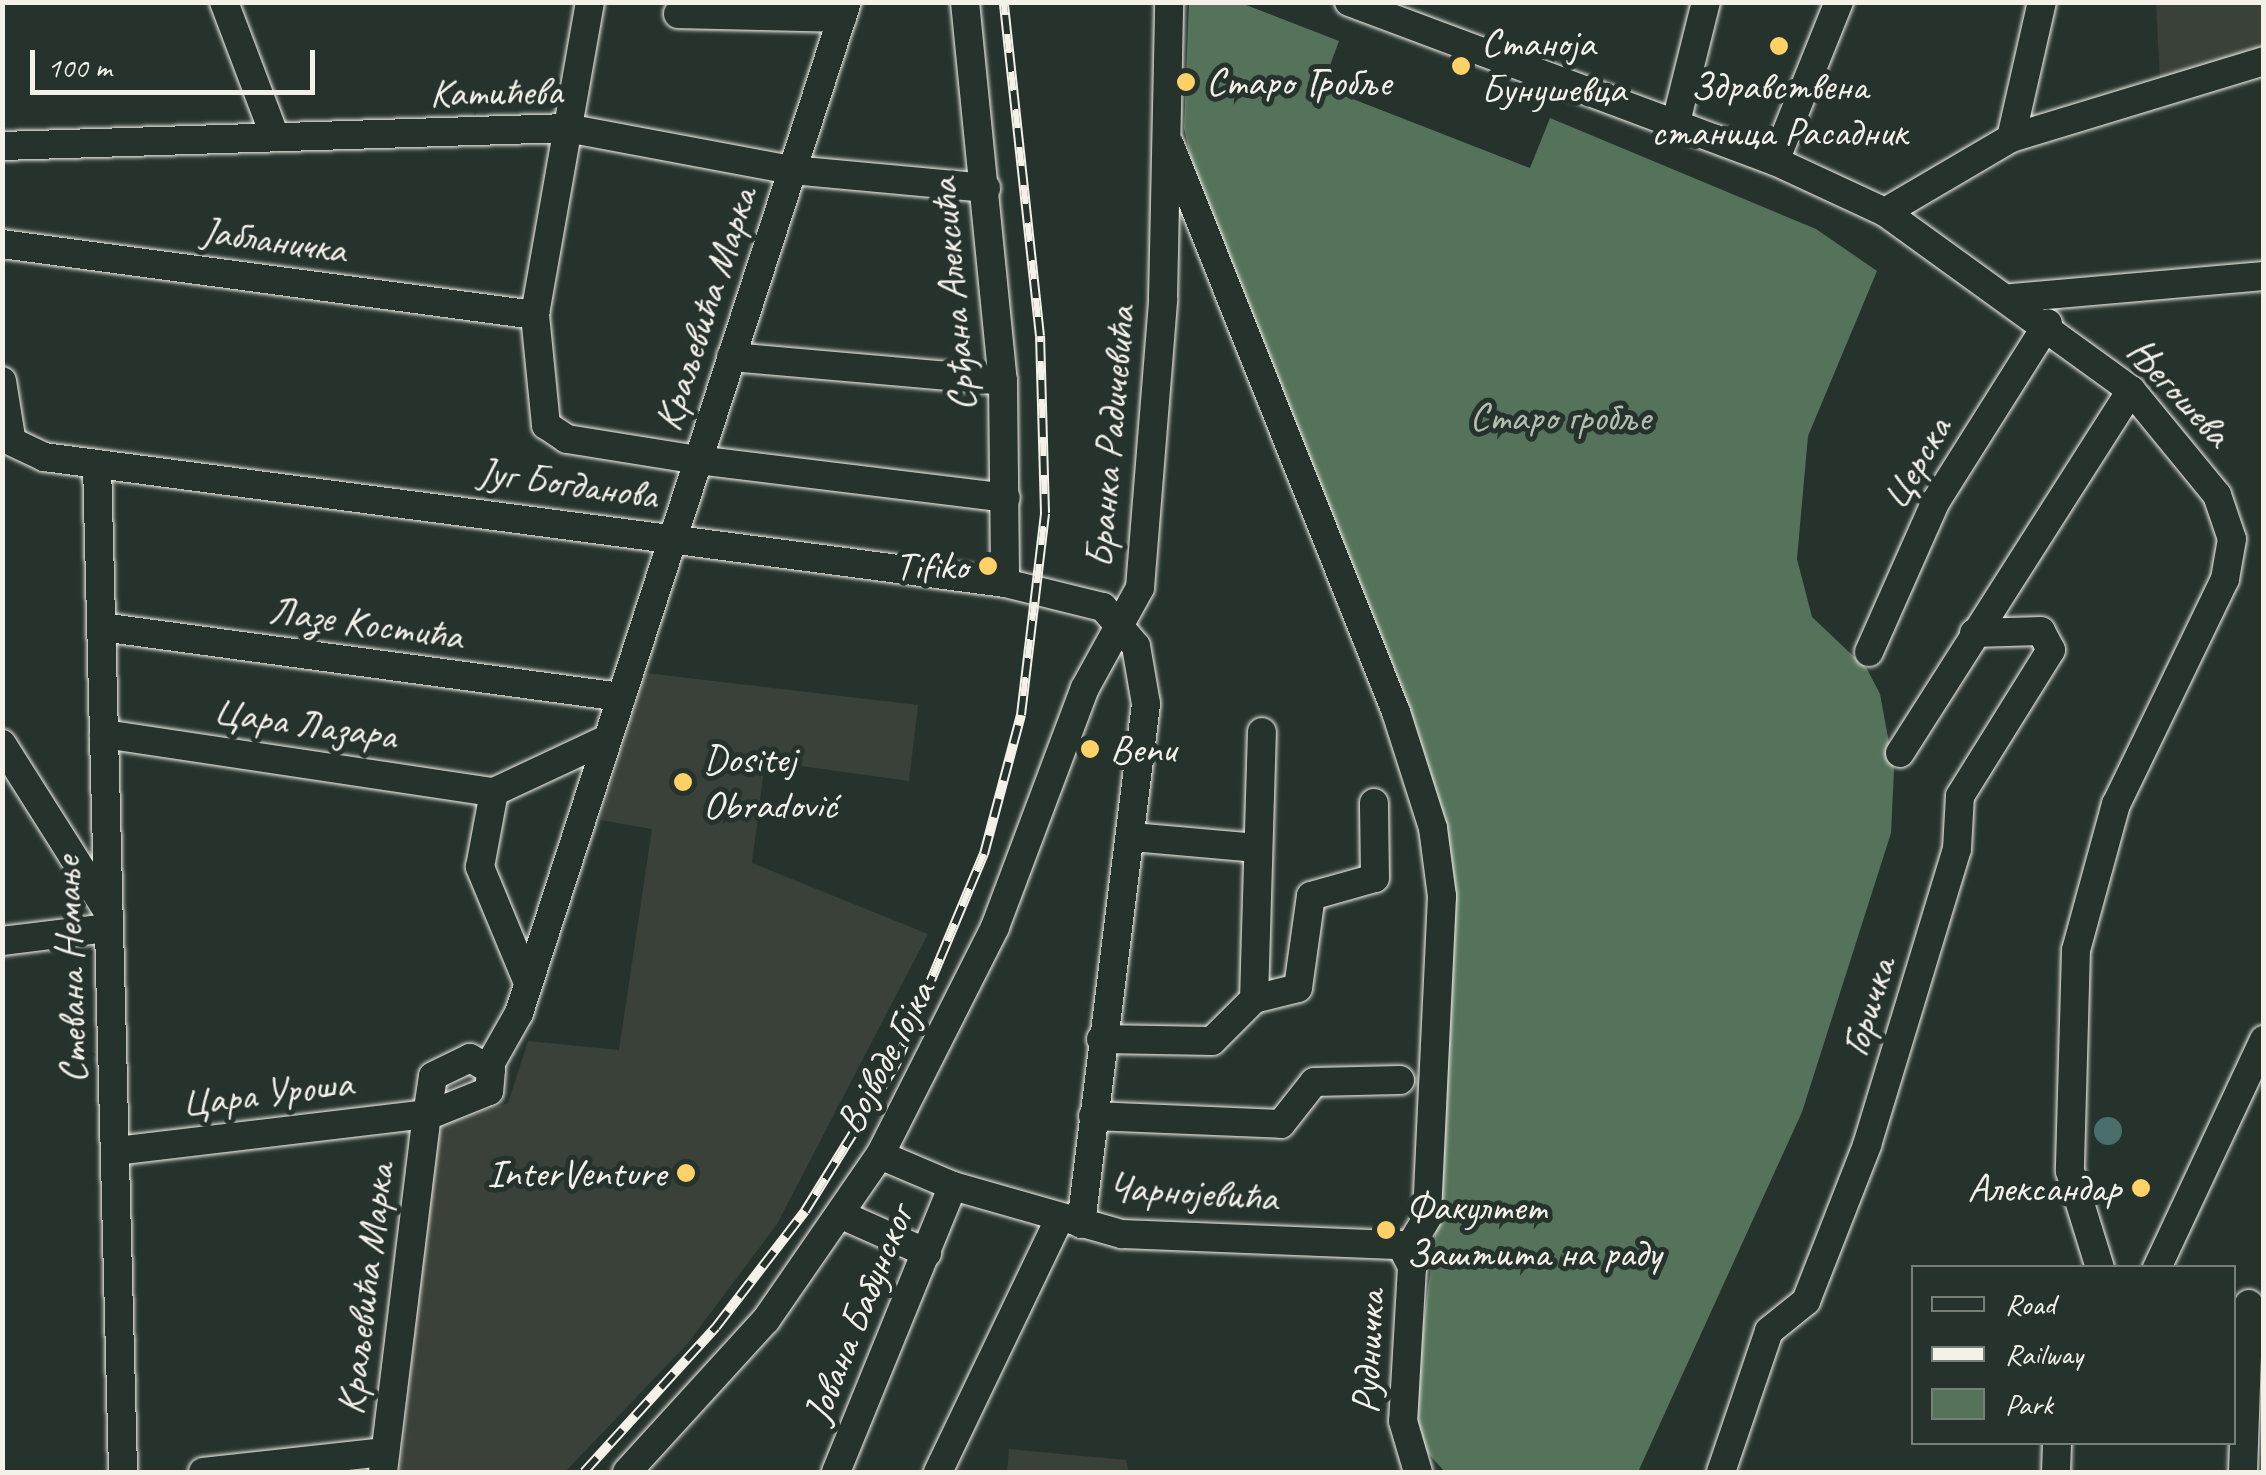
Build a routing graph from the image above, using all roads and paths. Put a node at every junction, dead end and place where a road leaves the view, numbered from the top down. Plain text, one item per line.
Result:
1 (224, 2) edge
2 (590, 2) edge
3 (965, 2) edge
4 (1168, 2) edge
5 (1348, 2) edge
6 (1706, 2) edge
7 (1839, 2) edge
8 (2042, 2) edge
9 (844, 10) edge
10 (678, 14) dead end
11 (1408, 14) edge
12 (2264, 61) edge
13 (1674, 126) junction
14 (567, 128) junction
15 (1164, 129) junction
16 (274, 137) junction
17 (2011, 138) junction
18 (2, 146) edge
19 (1775, 161) junction
20 (792, 170) junction
21 (986, 188) junction
22 (1885, 212) junction
23 (2, 244) edge
24 (2264, 276) edge
25 (2012, 298) junction
26 (536, 315) junction
27 (2048, 323) junction
28 (732, 357) junction
29 (2, 381) edge
30 (1003, 381) junction
31 (2131, 390) junction
32 (7, 437) edge
33 (698, 460) junction
34 (98, 464) junction
35 (1006, 498) junction
36 (672, 538) junction
37 (1006, 582) junction
38 (1120, 622) junction
39 (101, 628) junction
40 (1974, 633) junction
41 (1869, 652) dead end
42 (621, 697) junction
43 (1262, 732) dead end
44 (104, 734) junction
45 (607, 739) junction
46 (2, 744) edge
47 (1900, 753) dead end
48 (494, 792) junction
49 (1374, 803) dead end
50 (1132, 837) junction
51 (1258, 848) junction
52 (108, 920) junction
53 (2, 941) edge
54 (528, 983) junction
55 (1254, 999) junction
56 (1101, 1039) junction
57 (2264, 1040) edge
58 (489, 1066) junction
59 (1400, 1080) dead end
60 (427, 1115) junction
61 (1093, 1116) junction
62 (116, 1150) junction
63 (880, 1154) junction
64 (953, 1186) junction
65 (844, 1216) junction
66 (1070, 1222) junction
67 (1401, 1246) junction
68 (928, 1253) junction
69 (2099, 1265) edge
70 (2158, 1265) edge
71 (2249, 1304) edge
72 (384, 1462) edge
73 (123, 1472) edge
74 (202, 1472) edge
75 (628, 1472) edge
76 (836, 1472) edge
77 (938, 1472) edge
78 (1418, 1472) edge
79 (1720, 1472) edge
80 (2243, 1472) edge

1 - 16 street
2 - 14 street
3 - 21 street, Срђана Алексића
4 - 15 street, Бранка Радичевића
5 - 11 street, Његошева
6 - 13 street
7 - 19 street
8 - 17 street
9 - 10 street
9 - 20 street, Краљевића Марка
11 - 13 street, Његошева
12 - 17 street
13 - 19 street, Његошева
14 - 16 street, Катићева
14 - 20 street, Катићева
14 - 26 street
15 - 38 street, Бранка Радичевића
15 - 67 street
16 - 18 street, Катићева
17 - 22 street
19 - 22 street, Његошева
20 - 21 street, Катићева
20 - 28 street, Краљевића Марка
21 - 30 street, Срђана Алексића
22 - 25 street, Његошева
23 - 26 street, Јабланичка
24 - 25 street
25 - 27 street, Његошева
26 - 33 street
27 - 31 street, Његошева
27 - 41 street, Церска
28 - 30 street
28 - 33 street, Краљевића Марка
29 - 32 street
30 - 35 street, Срђана Алексића
31 - 40 street
31 - 69 street, Његошева
32 - 34 street, Југ Богданова
33 - 35 street
33 - 36 street, Краљевића Марка
34 - 36 street, Југ Богданова
34 - 39 street, Стевана Немање
35 - 37 street, Срђана Алексића
36 - 37 street, Југ Богданова
36 - 42 street, Краљевића Марка
37 - 38 street, Југ Богданова
38 - 50 street, Бранка Радичевића
38 - 63 street, Војводе Гојка
39 - 42 street, Лазе Костића
39 - 44 street, Стевана Немање
40 - 47 street
40 - 79 street, Горичка
42 - 45 street, Краљевића Марка
43 - 51 street
44 - 48 street, Цара Лазара
44 - 52 street, Стевана Немање
45 - 48 street
45 - 54 street, Краљевића Марка
46 - 52 street
48 - 54 street
49 - 55 street
50 - 51 street
50 - 56 street, Бранка Радичевића
51 - 55 street
52 - 53 street
52 - 62 street, Стевана Немање
54 - 58 street, Краљевића Марка
55 - 56 street
56 - 61 street, Бранка Радичевића
57 - 70 street
58 - 60 street, Краљевића Марка
58 - 60 street, Краљевића Марка
59 - 61 street
60 - 62 street, Цара Уроша
60 - 72 street, Краљевића Марка
61 - 66 street, Бранка Радичевића
62 - 73 street, Стевана Немање
63 - 64 street, Чарнојевића
63 - 65 street, Војводе Гојка
64 - 66 street, Чарнојевића
64 - 68 street, Јована Бабунског
65 - 68 street
65 - 75 street, Војводе Гојка
66 - 67 street, Чарнојевића
66 - 77 street, Бранка Радичевића
67 - 78 street, Рудничка
68 - 76 street, Јована Бабунског
71 - 80 street
72 - 74 street

